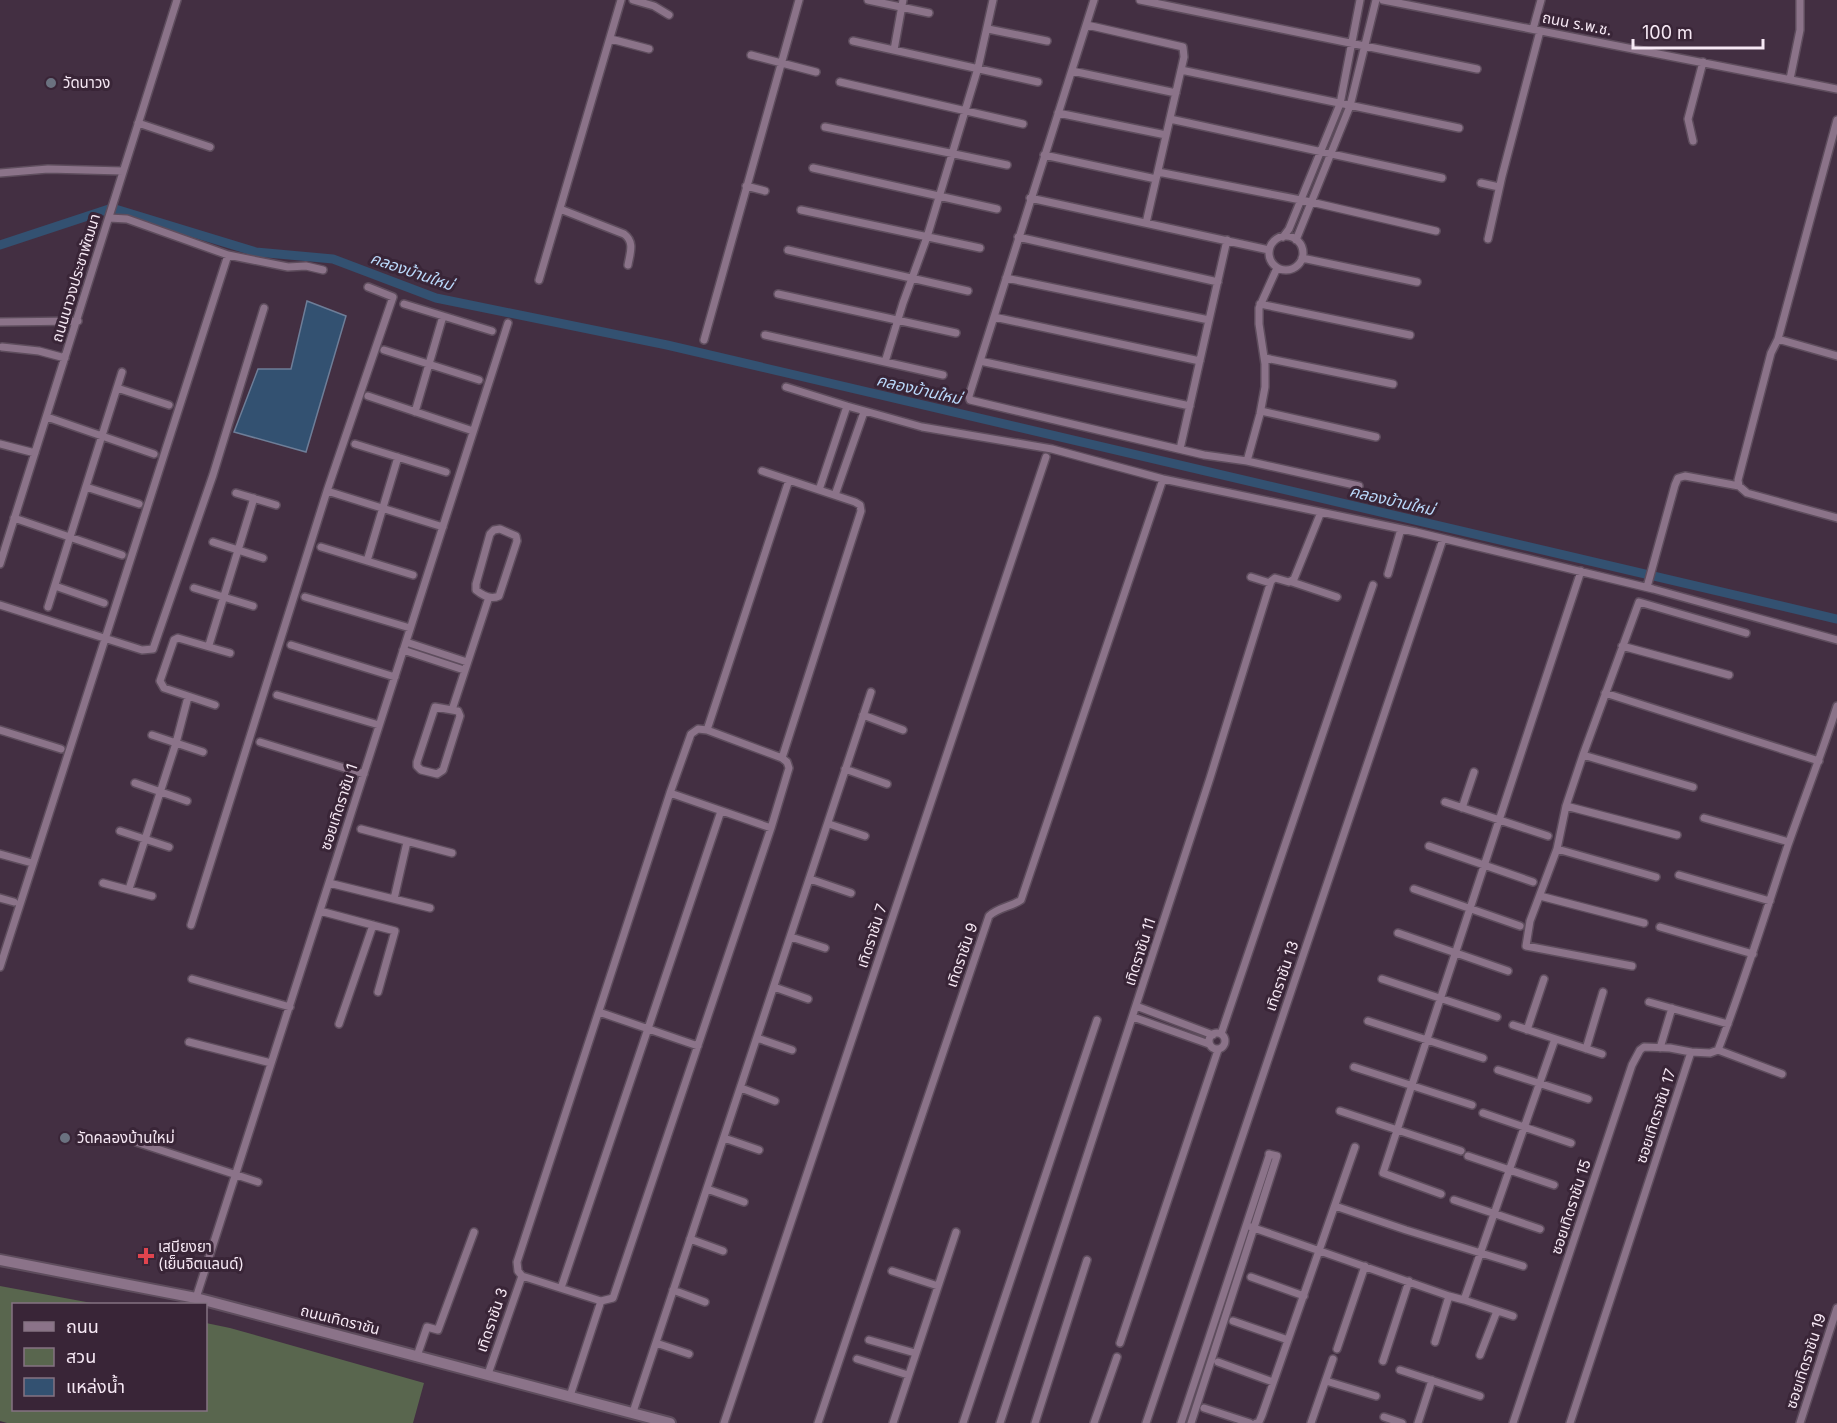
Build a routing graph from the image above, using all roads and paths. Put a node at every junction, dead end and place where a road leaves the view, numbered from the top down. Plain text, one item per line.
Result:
1 (177, 0) edge
2 (621, 0) edge
3 (633, 0) edge
4 (799, 0) edge
5 (868, 0) edge
6 (993, 0) edge
7 (1094, 0) edge
8 (1140, 0) edge
9 (1360, 0) edge
10 (1376, 0) edge
11 (1383, 0) edge
12 (1541, 0) edge
13 (1800, 0) edge
14 (902, 3) edge
15 (929, 13) dead end
16 (669, 15) dead end
17 (1087, 25) junction
18 (988, 29) junction
19 (1537, 30) junction
20 (611, 39) junction
21 (853, 41) dead end
22 (1047, 41) dead end
23 (1352, 45) junction
24 (1365, 46) junction
25 (649, 49) dead end
26 (894, 50) junction
27 (752, 55) dead end
28 (781, 62) junction
29 (1703, 62) junction
30 (978, 68) junction
31 (1477, 69) dead end
32 (1181, 70) junction
33 (1072, 71) junction
34 (816, 72) dead end
35 (1790, 79) junction
36 (840, 82) dead end
37 (1038, 82) dead end
38 (1837, 89) edge
39 (1176, 93) junction
40 (1340, 104) junction
41 (1350, 106) junction
42 (965, 110) junction
43 (1058, 112) junction
44 (1170, 119) junction
45 (1837, 120) edge
46 (138, 123) junction
47 (1023, 124) dead end
48 (825, 127) dead end
49 (1459, 128) dead end
50 (1166, 135) junction
51 (1693, 141) dead end
52 (210, 147) dead end
53 (952, 153) junction
54 (1320, 153) junction
55 (1044, 154) junction
56 (1330, 154) junction
57 (1007, 165) dead end
58 (813, 168) dead end
59 (123, 171) junction
60 (0, 173) edge
61 (1157, 175) junction
62 (1442, 178) dead end
63 (1481, 183) dead end
64 (746, 186) junction
65 (1500, 187) junction
66 (765, 191) dead end
67 (939, 195) junction
68 (1030, 198) junction
69 (1301, 200) junction
70 (1311, 202) junction
71 (560, 209) junction
72 (997, 209) dead end
73 (801, 210) dead end
74 (110, 216) junction
75 (1146, 223) junction
76 (1436, 231) dead end
77 (927, 237) junction
78 (1018, 237) junction
79 (1283, 237) junction
80 (1488, 239) dead end
81 (1227, 240) junction
82 (1296, 240) junction
83 (980, 248) dead end
84 (788, 250) dead end
85 (1269, 250) junction
86 (228, 255) junction
87 (1302, 258) junction
88 (628, 265) dead end
89 (1277, 268) junction
90 (323, 270) dead end
91 (913, 278) junction
92 (1006, 278) junction
93 (539, 280) dead end
94 (1218, 282) junction
95 (1418, 282) dead end
96 (369, 287) dead end
97 (968, 291) dead end
98 (778, 294) dead end
99 (404, 304) dead end
100 (1260, 304) junction
101 (264, 308) dead end
102 (443, 316) junction
103 (994, 317) junction
104 (1209, 320) junction
105 (78, 321) junction
106 (897, 321) junction
107 (0, 322) edge
108 (508, 323) dead end
109 (492, 331) dead end
110 (956, 333) dead end
111 (765, 335) dead end
112 (1410, 335) dead end
113 (1778, 339) junction
114 (704, 340) dead end
115 (2, 347) dead end
116 (384, 350) dead end
117 (1837, 356) edge
118 (65, 358) junction
119 (1264, 358) junction
120 (981, 361) junction
121 (1200, 361) junction
122 (885, 362) junction
123 (429, 365) junction
124 (122, 372) dead end
125 (943, 375) dead end
126 (479, 380) dead end
127 (1393, 384) dead end
128 (786, 387) dead end
129 (117, 388) junction
130 (368, 396) dead end
131 (169, 405) dead end
132 (848, 406) junction
133 (1190, 406) junction
134 (1261, 411) junction
135 (415, 412) junction
136 (864, 412) junction
137 (47, 417) junction
138 (473, 431) junction
139 (102, 436) junction
140 (1376, 437) dead end
141 (0, 444) edge
142 (355, 444) dead end
143 (1180, 449) junction
144 (36, 453) junction
145 (154, 454) dead end
146 (398, 457) junction
147 (1046, 457) dead end
148 (1247, 461) junction
149 (446, 471) dead end
150 (762, 471) dead end
151 (1162, 479) junction
152 (789, 480) junction
153 (1359, 486) dead end
154 (1739, 486) junction
155 (86, 487) junction
156 (327, 490) junction
157 (819, 490) junction
158 (236, 493) dead end
159 (835, 495) junction
160 (254, 498) junction
161 (139, 504) dead end
162 (276, 505) dead end
163 (382, 509) junction
164 (1321, 512) junction
165 (15, 518) junction
166 (1837, 518) edge
167 (443, 527) junction
168 (1401, 529) junction
169 (70, 537) junction
170 (1443, 539) junction
171 (213, 542) dead end
172 (321, 547) dead end
173 (238, 550) junction
174 (122, 555) dead end
175 (264, 558) dead end
176 (367, 561) junction
177 (0, 564) edge
178 (1581, 572) junction
179 (1388, 573) dead end
180 (413, 575) dead end
181 (1251, 577) dead end
182 (1292, 582) junction
183 (1270, 584) junction
184 (1648, 584) junction
185 (1373, 585) dead end
186 (54, 586) junction
187 (194, 588) dead end
188 (224, 596) junction
189 (305, 597) dead end
190 (489, 597) junction
191 (1337, 597) dead end
192 (104, 603) dead end
193 (0, 605) edge
194 (253, 606) dead end
195 (48, 607) dead end
196 (410, 628) junction
197 (1746, 633) dead end
198 (105, 638) junction
199 (1837, 640) edge
200 (406, 642) junction
201 (209, 645) junction
202 (291, 645) dead end
203 (1622, 646) junction
204 (153, 649) junction
205 (404, 650) junction
206 (230, 653) dead end
207 (168, 656) junction
208 (467, 662) junction
209 (464, 670) junction
210 (1729, 675) dead end
211 (395, 677) junction
212 (871, 692) dead end
213 (1605, 693) junction
214 (277, 694) dead end
215 (188, 697) junction
216 (215, 705) dead end
217 (1837, 706) edge
218 (452, 710) junction
219 (863, 715) junction
220 (379, 725) junction
221 (0, 730) edge
222 (707, 730) junction
223 (903, 730) dead end
224 (152, 735) dead end
225 (260, 742) dead end
226 (176, 743) junction
227 (61, 749) dead end
228 (203, 752) dead end
229 (1583, 755) junction
230 (782, 758) junction
231 (1819, 761) junction
232 (845, 769) junction
233 (1474, 772) dead end
234 (364, 774) junction
235 (135, 783) dead end
236 (887, 784) dead end
237 (1693, 787) dead end
238 (160, 791) junction
239 (670, 793) junction
240 (187, 801) dead end
241 (1445, 802) dead end
242 (1566, 806) junction
243 (1462, 808) junction
244 (721, 811) junction
245 (1704, 818) dead end
246 (1500, 819) junction
247 (829, 824) junction
248 (771, 828) junction
249 (362, 829) dead end
250 (120, 831) dead end
251 (1677, 835) dead end
252 (865, 836) dead end
253 (1548, 836) dead end
254 (145, 838) junction
255 (407, 842) junction
256 (1789, 842) junction
257 (1429, 846) dead end
258 (169, 847) dead end
259 (1557, 849) junction
260 (452, 853) dead end
261 (0, 854) edge
262 (32, 863) junction
263 (1484, 865) junction
264 (1679, 875) dead end
265 (1656, 876) dead end
266 (810, 879) junction
267 (1533, 882) dead end
268 (103, 883) dead end
269 (329, 883) junction
270 (129, 889) junction
271 (1414, 889) dead end
272 (850, 893) dead end
273 (152, 896) dead end
274 (1540, 896) junction
275 (0, 898) edge
276 (394, 899) junction
277 (1770, 901) junction
278 (14, 902) dead end
279 (430, 908) dead end
280 (1470, 908) junction
281 (320, 911) junction
282 (1644, 923) dead end
283 (191, 925) dead end
284 (373, 925) junction
285 (1520, 926) dead end
286 (1660, 927) dead end
287 (1398, 933) dead end
288 (791, 937) junction
289 (825, 948) dead end
290 (1456, 952) junction
291 (1753, 954) junction
292 (1632, 966) dead end
293 (0, 967) edge
294 (1509, 971) dead end
295 (192, 979) dead end
296 (1382, 979) dead end
297 (1544, 979) dead end
298 (774, 987) junction
299 (378, 992) dead end
300 (1603, 992) dead end
301 (1441, 998) junction
302 (808, 999) dead end
303 (1648, 1002) dead end
304 (290, 1006) junction
305 (1136, 1006) junction
306 (1672, 1008) junction
307 (599, 1012) junction
308 (1132, 1017) junction
309 (1497, 1017) dead end
310 (1097, 1020) dead end
311 (1368, 1020) dead end
312 (339, 1024) dead end
313 (1728, 1024) junction
314 (1513, 1025) dead end
315 (648, 1029) junction
316 (1527, 1030) junction
317 (1217, 1034) junction
318 (757, 1038) junction
319 (1555, 1039) junction
320 (1427, 1040) junction
321 (189, 1042) dead end
322 (1209, 1044) junction
323 (698, 1046) junction
324 (1660, 1048) junction
325 (1586, 1049) junction
326 (792, 1050) dead end
327 (1218, 1050) junction
328 (1718, 1050) junction
329 (1691, 1052) junction
330 (1602, 1054) dead end
331 (1483, 1058) dead end
332 (271, 1063) junction
333 (1354, 1067) dead end
334 (1498, 1070) dead end
335 (1782, 1074) dead end
336 (1540, 1084) junction
337 (1412, 1085) junction
338 (741, 1088) junction
339 (1588, 1099) dead end
340 (775, 1101) dead end
341 (1472, 1105) dead end
342 (1340, 1111) dead end
343 (1483, 1113) dead end
344 (1525, 1127) junction
345 (1397, 1131) junction
346 (724, 1138) junction
347 (136, 1142) dead end
348 (1571, 1143) dead end
349 (1355, 1147) dead end
350 (759, 1150) dead end
351 (1461, 1151) dead end
352 (1468, 1156) dead end
353 (1509, 1169) junction
354 (236, 1175) junction
355 (258, 1182) dead end
356 (1554, 1185) dead end
357 (707, 1189) junction
358 (1441, 1194) dead end
359 (1454, 1200) dead end
360 (744, 1202) dead end
361 (1335, 1206) junction
362 (1494, 1215) junction
363 (1246, 1226) junction
364 (1255, 1228) junction
365 (1540, 1229) dead end
366 (474, 1232) dead end
367 (956, 1232) dead end
368 (690, 1239) junction
369 (1320, 1250) junction
370 (723, 1251) dead end
371 (1480, 1254) junction
372 (0, 1260) edge
373 (1087, 1260) dead end
374 (1365, 1266) junction
375 (1523, 1266) dead end
376 (892, 1271) dead end
377 (522, 1276) junction
378 (1251, 1278) dead end
379 (1409, 1281) junction
380 (938, 1286) junction
381 (561, 1288) junction
382 (673, 1290) junction
383 (1304, 1296) junction
384 (1449, 1296) junction
385 (196, 1298) junction
386 (1464, 1300) junction
387 (601, 1301) junction
388 (705, 1302) dead end
389 (1837, 1308) edge
390 (1497, 1311) junction
391 (1513, 1316) dead end
392 (1233, 1321) dead end
393 (869, 1340) dead end
394 (1288, 1340) junction
395 (1435, 1342) dead end
396 (656, 1343) junction
397 (1120, 1343) dead end
398 (1337, 1349) dead end
399 (915, 1353) junction
400 (689, 1354) dead end
401 (1480, 1355) dead end
402 (417, 1356) junction
403 (1117, 1357) dead end
404 (857, 1359) dead end
405 (1333, 1359) dead end
406 (1383, 1361) dead end
407 (1218, 1362) dead end
408 (1400, 1370) dead end
409 (488, 1374) junction
410 (908, 1375) junction
411 (1432, 1380) junction
412 (1326, 1381) junction
413 (1273, 1382) junction
414 (570, 1396) junction
415 (1376, 1396) dead end
416 (1480, 1396) dead end
417 (1204, 1408) dead end
418 (633, 1412) junction
419 (1384, 1417) dead end
420 (1233, 1420) edge
421 (670, 1423) edge
422 (724, 1423) edge
423 (818, 1423) edge
424 (893, 1423) edge
425 (963, 1423) edge
426 (1000, 1423) edge
427 (1035, 1423) edge
428 (1094, 1423) edge
429 (1146, 1423) edge
430 (1181, 1423) edge
431 (1191, 1423) edge
432 (1250, 1423) edge
433 (1256, 1423) edge
434 (1311, 1423) edge
435 (1402, 1423) edge
436 (1418, 1423) edge
437 (1513, 1423) edge
438 (1570, 1423) edge
439 (1800, 1423) edge

1 - 46 street, ถนนนาวงประชาพัฒนา
2 - 20 street
3 - 16 street
4 - 28 street
5 - 14 street
6 - 18 street
7 - 17 street
8 - 23 street
9 - 23 street
10 - 24 street
11 - 19 street, ถนน ร.พ.ช.
12 - 19 street
13 - 35 street
14 - 15 street
14 - 26 street
17 - 32 street
17 - 33 street
18 - 22 street
18 - 30 street
19 - 29 street, ถนน ร.พ.ช.
19 - 65 street
20 - 25 street
20 - 71 street
21 - 26 street
23 - 24 street
23 - 40 street
24 - 31 street
24 - 41 street
26 - 30 street
27 - 28 street
28 - 34 street
28 - 64 street
29 - 35 street, ถนน ร.พ.ช.
29 - 51 street
30 - 37 street
30 - 42 street
32 - 39 street
32 - 40 street
33 - 39 street
33 - 43 street
35 - 38 street, ถนน ร.พ.ช.
36 - 42 street
39 - 44 street
40 - 41 street
40 - 54 street
41 - 49 street
41 - 56 street
42 - 47 street
42 - 53 street
43 - 50 street
43 - 55 street
44 - 50 street
44 - 54 street
45 - 113 street
46 - 52 street
46 - 59 street, ถนนนาวงประชาพัฒนา
48 - 53 street
50 - 61 street
53 - 57 street
53 - 67 street
54 - 56 street
54 - 69 street
55 - 61 street
55 - 68 street
56 - 62 street
56 - 70 street
58 - 67 street
59 - 60 street
59 - 74 street, ถนนนาวงประชาพัฒนา
61 - 69 street
61 - 75 street
63 - 65 street
64 - 66 street
64 - 114 street
65 - 80 street
67 - 72 street
67 - 77 street
68 - 75 street
68 - 78 street
69 - 70 street
69 - 79 street
70 - 76 street
70 - 82 street
71 - 88 street
71 - 93 street
73 - 77 street
74 - 86 street
74 - 105 street, ถนนนาวงประชาพัฒนา
75 - 81 street
77 - 83 street
77 - 91 street
78 - 92 street
78 - 94 street
79 - 82 street
79 - 85 street
81 - 85 street
81 - 94 street
82 - 87 street
84 - 91 street
85 - 89 street
86 - 90 street
86 - 198 street
87 - 89 street
87 - 95 street
89 - 100 street
91 - 97 street
91 - 106 street
92 - 103 street
92 - 104 street
94 - 104 street
96 - 156 street
98 - 106 street
99 - 102 street
100 - 112 street
100 - 119 street
101 - 204 street
102 - 109 street
102 - 123 street
103 - 120 street
103 - 121 street
104 - 121 street
105 - 107 street
105 - 118 street, ถนนนาวงประชาพัฒนา
106 - 110 street
106 - 122 street
108 - 138 street, ซอยเทิดราชัน 1
111 - 122 street
113 - 117 street
113 - 154 street
115 - 118 street
116 - 123 street
118 - 137 street, ถนนนาวงประชาพัฒนา
119 - 127 street
119 - 134 street
120 - 133 street
120 - 143 street
121 - 133 street
122 - 125 street
123 - 126 street
123 - 135 street
124 - 129 street
128 - 132 street
129 - 131 street
129 - 139 street
130 - 135 street
132 - 136 street
132 - 157 street
133 - 143 street
134 - 140 street
134 - 148 street
135 - 138 street
136 - 151 street
136 - 159 street
137 - 139 street
137 - 144 street, ถนนนาวงประชาพัฒนา
138 - 167 street, ซอยเทิดราชัน 1
139 - 145 street
139 - 155 street
141 - 144 street
142 - 146 street
143 - 148 street
144 - 165 street, ถนนนาวงประชาพัฒนา
146 - 149 street
146 - 163 street
147 - 422 street, เทิดราชัน 7
148 - 153 street
150 - 152 street
151 - 164 street
151 - 423 street, เทิดราชัน 9
152 - 157 street
152 - 222 street
154 - 166 street
154 - 184 street
155 - 161 street
155 - 169 street
156 - 163 street
156 - 283 street
157 - 159 street
158 - 160 street
159 - 230 street
160 - 162 street
160 - 173 street
163 - 167 street
163 - 176 street
164 - 168 street
164 - 182 street
165 - 169 street
165 - 177 street, ถนนนาวงประชาพัฒนา
167 - 196 street, ซอยเทิดราชัน 1
168 - 170 street
168 - 179 street
169 - 174 street
169 - 186 street
170 - 178 street
170 - 429 street, เทิดราชัน 13
171 - 173 street
172 - 176 street
173 - 175 street
173 - 188 street
176 - 180 street
178 - 184 street
178 - 246 street
181 - 183 street
182 - 183 street
182 - 191 street
183 - 305 street, เทิดราชัน 11
184 - 199 street
185 - 317 street
186 - 192 street
186 - 195 street
187 - 188 street
188 - 194 street
188 - 201 street
189 - 196 street
190 - 190 street
190 - 208 street
193 - 198 street
196 - 200 street, ซอยเทิดราชัน 1
197 - 203 street
198 - 204 street
198 - 262 street
200 - 205 street, ซอยเทิดราชัน 1
200 - 208 street
201 - 206 street
201 - 207 street
202 - 211 street
203 - 210 street
203 - 213 street
204 - 207 street
205 - 209 street
205 - 211 street, ซอยเทิดราชัน 1
207 - 215 street
208 - 209 street
209 - 218 street
211 - 220 street, ซอยเทิดราชัน 1
212 - 219 street
213 - 229 street
213 - 231 street
214 - 220 street
215 - 216 street
215 - 226 street
217 - 231 street
218 - 218 street
219 - 223 street
219 - 232 street
220 - 234 street, ซอยเทิดราชัน 1
221 - 227 street
222 - 230 street
222 - 239 street
224 - 226 street
225 - 234 street
226 - 228 street
226 - 238 street
229 - 237 street
229 - 242 street
230 - 248 street
231 - 256 street
232 - 236 street
232 - 247 street
233 - 243 street
234 - 269 street, ซอยเทิดราชัน 1
235 - 238 street
238 - 240 street
238 - 254 street
239 - 244 street
239 - 307 street
241 - 243 street
242 - 251 street
242 - 259 street
243 - 246 street
244 - 248 street
244 - 315 street
245 - 256 street
246 - 253 street
246 - 263 street
247 - 252 street
247 - 266 street
248 - 323 street
249 - 255 street
250 - 254 street
254 - 258 street
254 - 270 street
255 - 260 street
255 - 276 street
256 - 277 street
257 - 263 street
259 - 265 street
259 - 274 street
261 - 262 street
262 - 293 street
263 - 267 street
263 - 280 street
264 - 277 street
266 - 272 street
266 - 288 street
268 - 270 street
269 - 276 street
269 - 281 street, ซอยเทิดราชัน 1
270 - 273 street
271 - 280 street
274 - 282 street
274 - 292 street
275 - 278 street
276 - 279 street
277 - 291 street
280 - 285 street
280 - 290 street
281 - 284 street
281 - 304 street, ซอยเทิดราชัน 1
284 - 299 street
284 - 312 street
286 - 291 street
287 - 290 street
288 - 289 street
288 - 298 street
290 - 294 street
290 - 301 street
291 - 313 street
295 - 304 street
296 - 301 street
297 - 316 street
298 - 302 street
298 - 318 street
300 - 325 street
301 - 309 street
301 - 320 street
303 - 306 street
304 - 332 street, ซอยเทิดราชัน 1
305 - 308 street, เทิดราชัน 11
305 - 317 street
306 - 313 street
306 - 324 street
307 - 315 street
307 - 377 street
308 - 322 street
308 - 426 street, เทิดราชัน 11
310 - 425 street
311 - 320 street
313 - 328 street
314 - 316 street
315 - 323 street
315 - 381 street
316 - 319 street
317 - 322 street
317 - 327 street
318 - 326 street
318 - 338 street
319 - 325 street
319 - 336 street
320 - 331 street
320 - 337 street
321 - 332 street
322 - 327 street
323 - 387 street
324 - 329 street, ซอยเทิดราชัน 15
324 - 437 street, ซอยเทิดราชัน 15
325 - 330 street
327 - 397 street
328 - 329 street
328 - 335 street
329 - 438 street, ซอยเทิดราชัน 17
332 - 354 street, ซอยเทิดราชัน 1
333 - 337 street
334 - 336 street
336 - 339 street
336 - 344 street
337 - 341 street
337 - 345 street
338 - 340 street
338 - 346 street
342 - 345 street
343 - 344 street
344 - 348 street
344 - 353 street
345 - 351 street
345 - 358 street
346 - 350 street
346 - 357 street
347 - 354 street
349 - 361 street
352 - 353 street
353 - 356 street
353 - 362 street
354 - 355 street
354 - 385 street, ซอยเทิดราชัน 1
357 - 360 street
357 - 368 street
359 - 362 street
361 - 369 street
361 - 371 street
362 - 365 street
362 - 371 street
363 - 364 street
363 - 364 street
363 - 430 street
364 - 369 street
364 - 431 street
366 - 402 street
367 - 380 street
368 - 370 street
368 - 382 street
369 - 374 street
369 - 383 street
371 - 375 street
371 - 386 street
372 - 385 street, ถนนเทิดราชัน
373 - 427 street
374 - 379 street
374 - 398 street
376 - 380 street
377 - 381 street
377 - 409 street, เทิดราชัน 3
378 - 383 street
379 - 384 street
379 - 406 street
380 - 399 street
381 - 387 street
382 - 388 street
382 - 396 street
383 - 394 street
384 - 386 street
384 - 395 street
385 - 402 street, ถนนเทิดราชัน
386 - 390 street
387 - 414 street
389 - 439 street, ซอยเทิดราชัน 19
390 - 391 street
390 - 401 street
392 - 394 street
393 - 399 street
394 - 413 street
396 - 400 street
396 - 418 street
399 - 410 street
402 - 409 street, ถนนเทิดราชัน
403 - 428 street
404 - 410 street
405 - 412 street
407 - 413 street
408 - 411 street
409 - 414 street, ถนนเทิดราชัน
410 - 424 street
411 - 416 street
411 - 436 street
412 - 415 street
412 - 434 street
413 - 433 street
414 - 418 street, ถนนเทิดราชัน
417 - 420 street
418 - 421 street, ถนนเทิดราชัน
419 - 435 street
420 - 432 street

